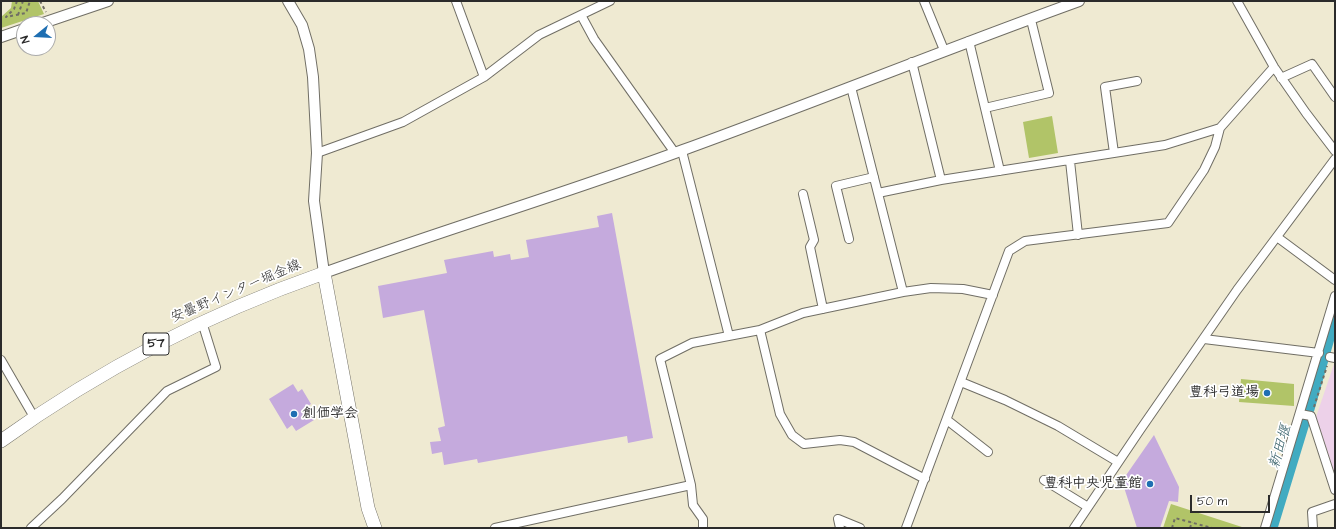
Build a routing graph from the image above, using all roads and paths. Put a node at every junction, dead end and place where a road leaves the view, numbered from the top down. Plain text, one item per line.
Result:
1 (17, 1) edge
2 (23, 1) edge
3 (30, 1) edge
4 (108, 1) edge
5 (288, 1) edge
6 (456, 1) edge
7 (610, 1) edge
8 (924, 1) edge
9 (1079, 1) edge
10 (1237, 1) edge
11 (18, 15) junction
12 (581, 15) junction
13 (56, 19) edge
14 (1032, 24) dead end
15 (16, 32) edge
16 (1, 37) edge
17 (969, 41) junction
18 (944, 50) junction
19 (912, 62) junction
20 (1274, 67) junction
21 (484, 77) junction
22 (1281, 78) junction
23 (1137, 81) dead end
24 (851, 87) junction
25 (1335, 97) edge
26 (985, 108) junction
27 (1220, 128) junction
28 (1335, 151) edge
29 (678, 152) junction
30 (1114, 152) junction
31 (317, 153) junction
32 (1335, 159) edge
33 (1070, 161) junction
34 (1000, 171) junction
35 (874, 177) junction
36 (941, 180) junction
37 (878, 193) junction
38 (803, 194) dead end
39 (1078, 235) junction
40 (1277, 237) junction
41 (849, 239) dead end
42 (324, 273) junction
43 (1335, 280) edge
44 (903, 292) junction
45 (993, 295) junction
46 (1335, 296) edge
47 (823, 309) junction
48 (202, 322) junction
49 (760, 330) junction
50 (729, 336) junction
51 (1204, 339) junction
52 (1319, 353) junction
53 (1332, 358) edge
54 (1, 360) edge
55 (961, 382) junction
56 (1300, 414) junction
57 (1311, 416) junction
58 (34, 417) junction
59 (947, 420) junction
60 (1, 441) edge
61 (988, 452) dead end
62 (1118, 462) junction
63 (925, 479) junction
64 (1044, 480) dead end
65 (691, 484) junction
66 (1335, 490) edge
67 (1335, 504) edge
68 (1088, 507) junction
69 (1192, 522) junction
70 (31, 528) edge
71 (375, 528) edge
72 (495, 528) edge
73 (703, 528) edge
74 (840, 528) edge
75 (860, 528) edge
76 (906, 528) edge
77 (1074, 528) edge
78 (1172, 528) edge
79 (1190, 528) edge
80 (1212, 528) edge
81 (1265, 528) edge
82 (1313, 528) edge

1 - 11 path
2 - 11 path
3 - 11 path
4 - 13 street
5 - 31 street
6 - 21 street
7 - 12 street
8 - 18 street
9 - 17 street
10 - 20 street
12 - 21 street
12 - 29 street
14 - 26 street
15 - 16 street
17 - 18 street
17 - 26 street
18 - 19 street
19 - 24 street
19 - 36 street
20 - 22 street
20 - 27 street
21 - 31 street
22 - 25 street
22 - 28 street
23 - 30 street
24 - 29 street
24 - 35 street
26 - 34 street
27 - 30 street
27 - 39 street
29 - 42 street
29 - 50 street
30 - 33 street
31 - 42 street
32 - 40 street
33 - 34 street
33 - 39 street
34 - 36 street
35 - 37 street
35 - 41 street
36 - 37 street
37 - 44 street
38 - 47 street
39 - 45 street
40 - 43 street
40 - 51 street
42 - 48 main road, 安曇野インター堀金線 / 57
42 - 71 main road, 安曇野インター堀金線
44 - 45 street
44 - 47 street
45 - 55 street
46 - 52 street
47 - 49 street
48 - 58 main road, 安曇野インター堀金線 / 57
48 - 70 street
49 - 50 street
49 - 63 street
50 - 65 street
51 - 52 street
51 - 62 street
52 - 56 street
53 - 57 path
54 - 58 street
55 - 59 street
55 - 62 street
56 - 57 street
56 - 81 street
57 - 66 street
58 - 60 main road, 安曇野インター堀金線 / 57
59 - 61 street
59 - 63 street
62 - 68 street
63 - 76 street
64 - 68 street
65 - 72 street
65 - 73 street
67 - 82 street
68 - 77 street
69 - 78 path
69 - 79 path
69 - 80 path
74 - 75 street

